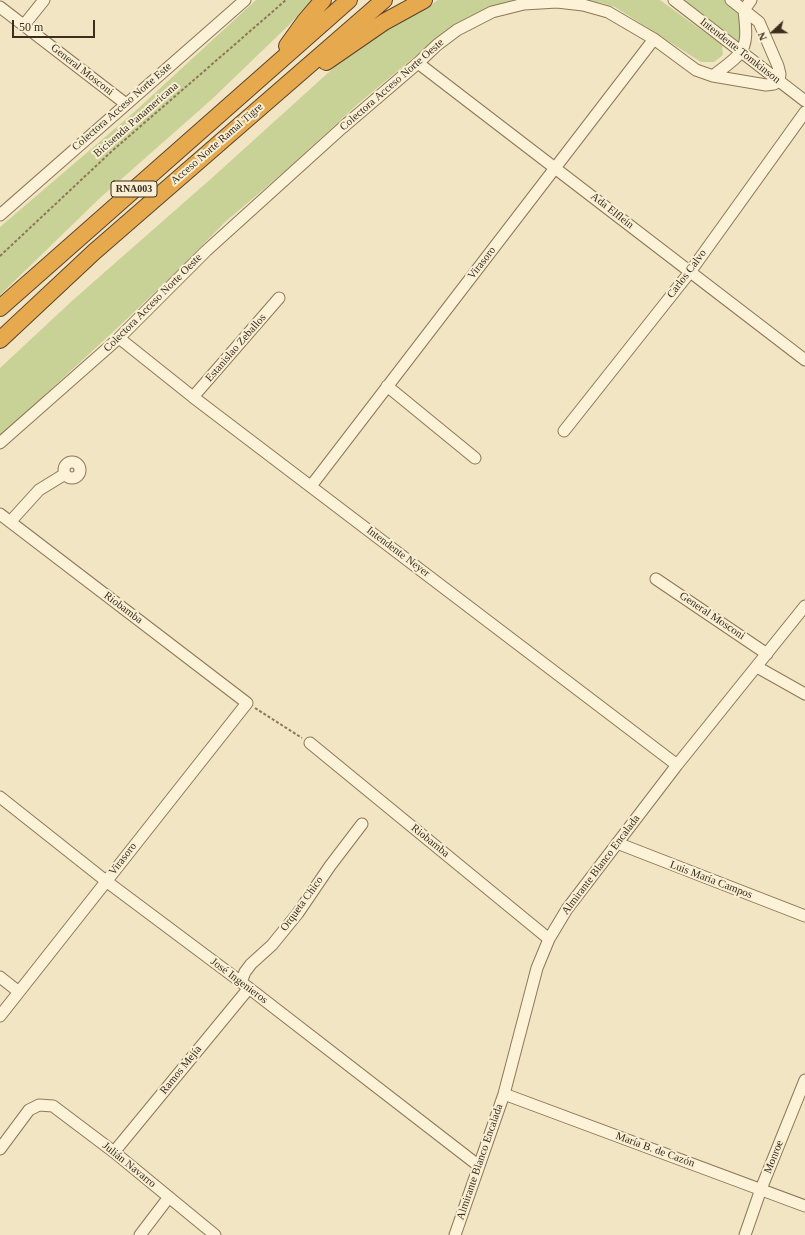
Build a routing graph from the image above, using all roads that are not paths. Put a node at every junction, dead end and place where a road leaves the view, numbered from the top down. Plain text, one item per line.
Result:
1 (44, 0) edge
2 (245, 0) edge
3 (323, 0) edge
4 (349, 0) edge
5 (384, 0) edge
6 (424, 0) edge
7 (674, 0) edge
8 (731, 0) edge
9 (751, 0) edge
10 (0, 8) edge
11 (744, 10) junction
12 (24, 25) junction
13 (654, 39) junction
14 (741, 52) junction
15 (418, 63) junction
16 (269, 70) junction
17 (712, 76) junction
18 (779, 81) junction
19 (805, 101) edge
20 (126, 104) junction
21 (805, 112) edge
22 (251, 115) junction
23 (556, 168) junction
24 (0, 215) edge
25 (690, 272) junction
26 (279, 298) dead end
27 (0, 308) edge
28 (119, 338) junction
29 (0, 340) edge
30 (805, 360) edge
31 (387, 386) junction
32 (193, 397) junction
33 (564, 431) dead end
34 (0, 442) edge
35 (475, 458) dead end
36 (65, 474) dead end
37 (311, 486) junction
38 (0, 514) edge
39 (10, 522) junction
40 (656, 579) dead end
41 (805, 606) edge
42 (767, 654) junction
43 (756, 667) junction
44 (805, 694) edge
45 (246, 702) joint
46 (310, 742) road end
47 (677, 765) junction
48 (0, 796) edge
49 (362, 824) dead end
50 (617, 843) junction
51 (106, 881) junction
52 (805, 916) edge
53 (549, 940) junction
54 (0, 977) edge
55 (245, 985) junction
56 (19, 992) junction
57 (0, 1016) edge
58 (805, 1080) edge
59 (504, 1094) junction
60 (2, 1143) edge
61 (114, 1152) junction
62 (479, 1166) junction
63 (761, 1189) junction
64 (170, 1197) junction
65 (805, 1206) edge
66 (140, 1235) edge
67 (215, 1235) edge
68 (455, 1235) edge
69 (745, 1235) edge

1 - 12 street
2 - 20 street, Colectora Acceso Norte Este
3 - 16 highway
4 - 16 highway, Acceso Norte Ramal Tigre / RNA003
5 - 22 highway, Acceso Norte Ramal Tigre / RNA003
6 - 22 highway
7 - 14 street, Intendente Tomkinson
8 - 11 street
9 - 11 street
10 - 12 street, General Mosconi
11 - 14 street
11 - 18 street
12 - 20 street, General Mosconi
13 - 15 street, Colectora Acceso Norte Oeste
13 - 17 street, Colectora Acceso Norte Oeste
13 - 23 street, Virasoro
14 - 17 street
14 - 18 street, Intendente Tomkinson
15 - 23 street, Ada Elflein
15 - 28 street, Colectora Acceso Norte Oeste
16 - 27 highway, Acceso Norte Ramal Tigre / RNA003
17 - 18 street, Colectora Acceso Norte Oeste
18 - 19 street, Intendente Tomkinson
20 - 24 street, Colectora Acceso Norte Este
21 - 25 street, Carlos Calvo
22 - 29 highway, Acceso Norte Ramal Tigre / RNA003
23 - 25 street, Ada Elflein
23 - 31 street, Virasoro
25 - 30 street, Ada Elflein
25 - 33 street, Carlos Calvo
26 - 32 street, Estanislao Zeballos
28 - 32 street, Intendente Neyer
28 - 34 street, Colectora Acceso Norte Oeste
31 - 35 street
31 - 37 street, Virasoro
32 - 37 street, Intendente Neyer
36 - 39 street
37 - 47 street, Intendente Neyer
38 - 39 street, Riobamba
39 - 45 street, Riobamba
40 - 42 street, General Mosconi
41 - 42 street, Almirante Blanco Encalada
42 - 43 street, Almirante Blanco Encalada
43 - 44 street
43 - 47 street, Almirante Blanco Encalada
45 - 51 street, Virasoro
46 - 53 street, Riobamba
47 - 50 street, Almirante Blanco Encalada
48 - 51 street, José Ingenieros
49 - 55 street, Orqueta Chico
50 - 52 street, Luis María Campos
50 - 53 street, Almirante Blanco Encalada
51 - 55 street, José Ingenieros
51 - 56 street, Virasoro
53 - 59 street, Almirante Blanco Encalada
54 - 56 street
55 - 61 street, Ramos Mejía
55 - 62 street, José Ingenieros
56 - 57 street, Virasoro
58 - 63 street, Monroe
59 - 62 street, Almirante Blanco Encalada
59 - 63 street, María B. de Cazón
60 - 61 street, Julián Navarro
61 - 64 street, Julián Navarro
62 - 68 street, Almirante Blanco Encalada
63 - 65 street, María B. de Cazón
63 - 69 street, Monroe
64 - 66 street
64 - 67 street, Julián Navarro

